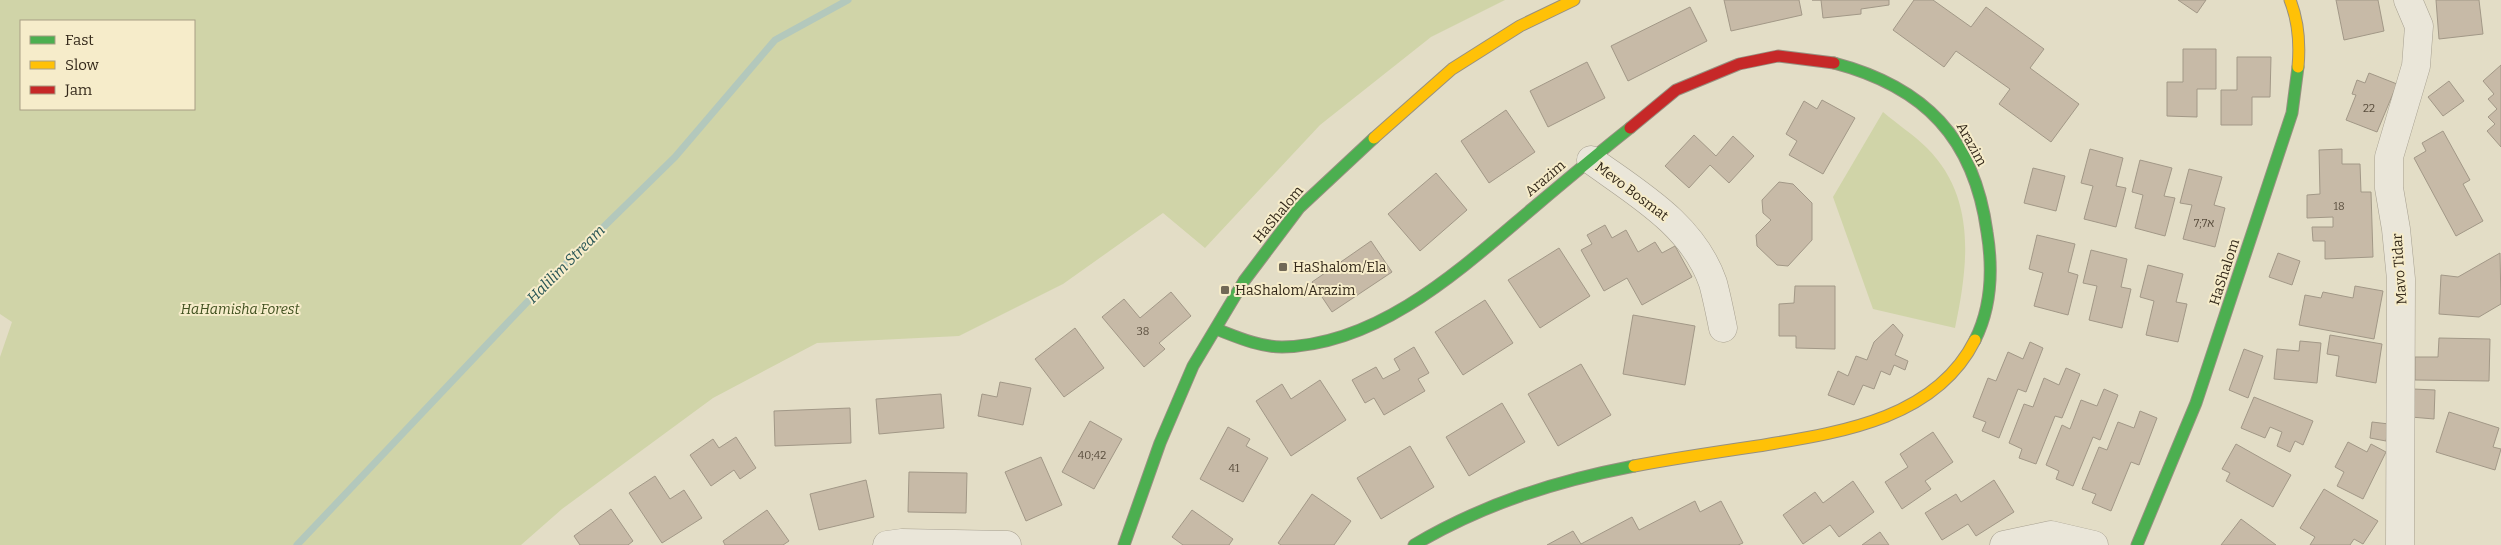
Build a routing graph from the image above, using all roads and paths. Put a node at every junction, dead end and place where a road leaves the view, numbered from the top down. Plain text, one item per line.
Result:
1 (1574, 0) edge
2 (2290, 0) edge
3 (2408, 0) edge
4 (1591, 160) junction
5 (1723, 328) dead end
6 (1216, 329) junction
7 (887, 545) edge
8 (1006, 545) edge
9 (1124, 545) edge
10 (1414, 545) edge
11 (2004, 545) edge
12 (2094, 545) edge
13 (2137, 545) edge
14 (2400, 545) edge

1 - 6 street, HaShalom
2 - 13 street, HaShalom
3 - 14 street, Mavo Tidar
4 - 5 street, Mevo Bosmat
4 - 6 street, Arazim
4 - 10 street, Arazim
6 - 9 street, HaShalom
7 - 8 street
11 - 12 street

